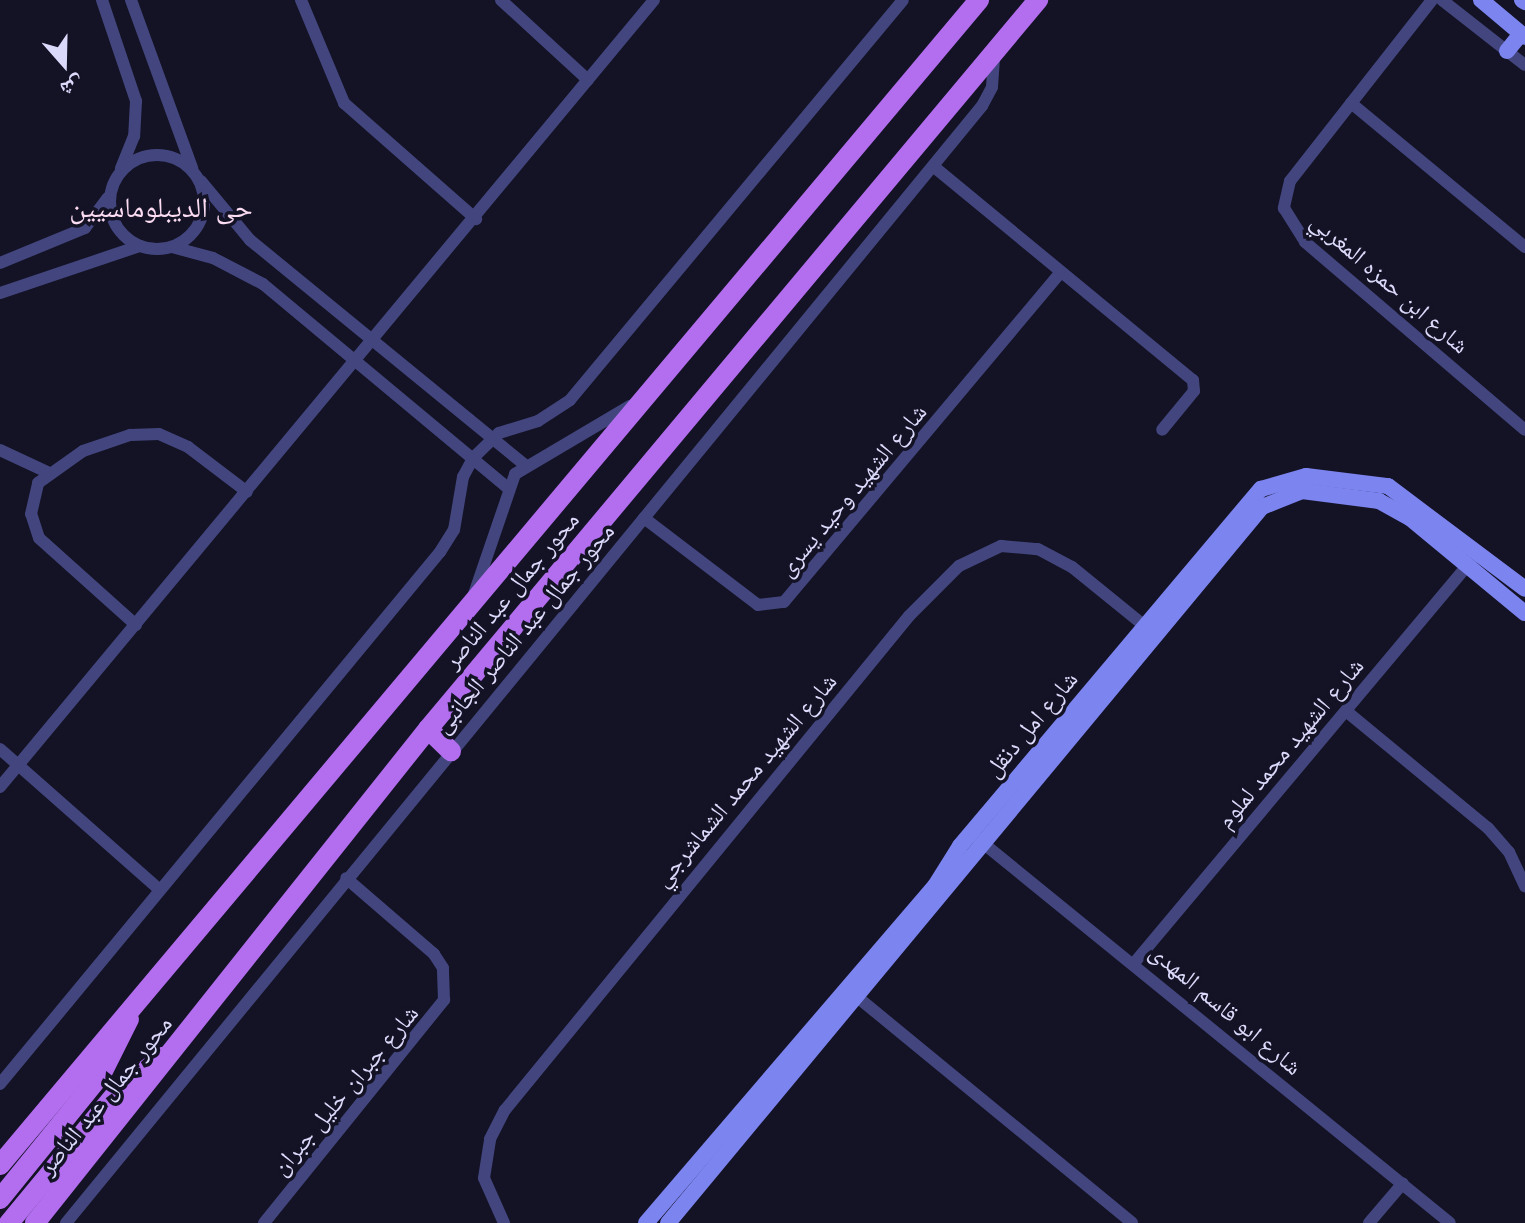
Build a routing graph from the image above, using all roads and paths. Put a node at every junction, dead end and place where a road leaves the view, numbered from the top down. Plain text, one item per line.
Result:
1 (102, 0) edge
2 (131, 0) edge
3 (301, 0) edge
4 (501, 0) edge
5 (903, 0) edge
6 (979, 0) edge
7 (1038, 0) edge
8 (1432, 0) edge
9 (1442, 0) edge
10 (1481, 0) edge
11 (652, 1) edge
12 (1523, 36) edge
13 (1507, 51) junction
14 (994, 52) junction
15 (1525, 65) edge
16 (588, 80) junction
17 (1351, 103) junction
18 (933, 166) junction
19 (192, 168) junction
20 (120, 172) junction
21 (201, 181) junction
22 (110, 195) junction
23 (476, 219) junction
24 (140, 246) junction
25 (172, 247) junction
26 (1525, 247) edge
27 (0, 263) edge
28 (1060, 273) junction
29 (0, 293) edge
30 (373, 342) junction
31 (357, 361) junction
32 (646, 396) junction
33 (1162, 430) dead end
34 (1525, 430) edge
35 (490, 439) junction
36 (0, 450) edge
37 (473, 458) junction
38 (524, 464) junction
39 (47, 472) junction
40 (507, 487) junction
41 (247, 492) junction
42 (644, 518) junction
43 (1473, 559) junction
44 (1525, 589) edge
45 (471, 602) junction
46 (1525, 613) edge
47 (136, 625) junction
48 (1149, 630) junction
49 (1346, 711) junction
50 (428, 729) junction
51 (0, 749) edge
52 (451, 751) junction
53 (20, 764) junction
54 (0, 787) edge
55 (978, 838) junction
56 (346, 878) junction
57 (1525, 886) edge
58 (159, 889) junction
59 (1135, 962) junction
60 (843, 986) junction
61 (857, 997) junction
62 (133, 1003) junction
63 (172, 1053) junction
64 (0, 1084) edge
65 (0, 1165) edge
66 (1403, 1183) junction
67 (0, 1199) edge
68 (9, 1223) edge
69 (35, 1223) edge
70 (66, 1223) edge
71 (264, 1223) edge
72 (504, 1223) edge
73 (646, 1223) edge
74 (668, 1223) edge
75 (1132, 1223) edge
76 (1369, 1223) edge
77 (1450, 1223) edge

1 - 20 street
2 - 19 street
3 - 23 street
4 - 16 street
5 - 35 street
6 - 32 main road, محور جمال عبد الناصر
7 - 14 main road, محور جمال عبد الناصر
8 - 17 street, شارع ابن حمزه المغربي
9 - 13 street
10 - 12 street
11 - 16 street
12 - 13 street
13 - 15 street
14 - 18 street, محور جمال عبد الناصر الجانبى
14 - 50 main road, محور جمال عبد الناصر
16 - 23 street
17 - 26 street
17 - 34 street, شارع ابن حمزه المغربي
18 - 28 street
18 - 42 street, محور جمال عبد الناصر الجانبى
19 - 20 street
19 - 21 street
20 - 22 street
21 - 25 street
21 - 30 street
22 - 24 street
22 - 27 street
23 - 30 street
24 - 25 street
24 - 29 street
25 - 31 street
28 - 33 street
28 - 42 street, شارع الشهيد وحيد يسرى
30 - 31 street
30 - 35 street
31 - 37 street
31 - 41 street
32 - 38 street
32 - 45 main road, محور جمال عبد الناصر
35 - 37 street
35 - 38 street
36 - 39 street
37 - 40 street
37 - 58 street
38 - 40 street
39 - 41 street
39 - 47 street
40 - 45 street
41 - 47 street
42 - 52 street, محور جمال عبد الناصر الجانبى
43 - 44 street, شارع امل دنقل
43 - 46 street, شارع امل دنقل
43 - 48 street, شارع امل دنقل
43 - 49 street, شارع الشهيد محمد لملوم
45 - 62 main road, محور جمال عبد الناصر
47 - 53 street
48 - 55 street, شارع امل دنقل
48 - 72 street, شارع الشهيد محمد الشماشرجي
49 - 57 street
49 - 59 street, شارع الشهيد محمد لملوم
50 - 52 main road
50 - 63 main road, محور جمال عبد الناصر
51 - 53 street
52 - 56 street, محور جمال عبد الناصر الجانبى
53 - 54 street
53 - 58 street
55 - 59 street, شارع ابو قاسم المهدى
55 - 60 street, شارع امل دنقل
55 - 61 street, شارع امل دنقل
56 - 70 street, محور جمال عبد الناصر الجانبى
56 - 71 street, شارع جبران خليل جبران
58 - 64 street
59 - 66 street, شارع ابو قاسم المهدى
60 - 61 street
60 - 73 street, شارع امل دنقل
61 - 74 street, شارع امل دنقل
61 - 75 street
62 - 65 main road, محور جمال عبد الناصر
62 - 67 main road
63 - 68 main road
63 - 69 main road, محور جمال عبد الناصر
66 - 76 street
66 - 77 street, شارع ابو قاسم المهدى

